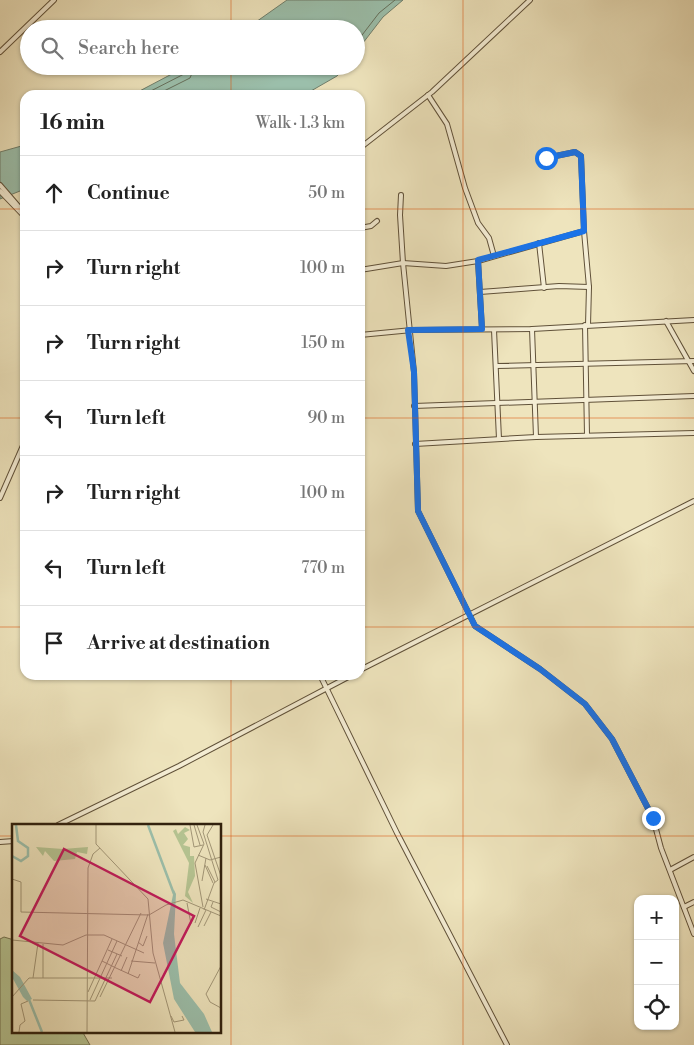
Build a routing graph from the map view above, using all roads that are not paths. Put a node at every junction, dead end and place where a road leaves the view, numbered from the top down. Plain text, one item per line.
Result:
1 (54, 0) edge
2 (530, 0) edge
3 (33, 20) edge
4 (20, 33) edge
5 (0, 52) edge
6 (428, 95) junction
7 (365, 144) edge
8 (546, 158) dead end
9 (0, 185) edge
10 (0, 191) edge
11 (401, 195) dead end
12 (20, 210) edge
13 (20, 211) edge
14 (377, 221) dead end
15 (365, 227) edge
16 (584, 231) junction
17 (540, 243) junction
18 (494, 256) junction
19 (478, 260) junction
20 (403, 263) junction
21 (365, 269) edge
22 (589, 287) junction
23 (544, 288) junction
24 (480, 292) junction
25 (694, 320) edge
26 (666, 321) junction
27 (587, 325) junction
28 (482, 329) junction
29 (532, 329) junction
30 (408, 330) junction
31 (494, 330) junction
32 (365, 334) edge
33 (692, 361) edge
34 (586, 364) junction
35 (533, 365) junction
36 (496, 366) junction
37 (694, 370) edge
38 (694, 396) edge
39 (586, 400) junction
40 (534, 402) junction
41 (498, 403) junction
42 (414, 406) junction
43 (694, 433) edge
44 (587, 435) junction
45 (536, 437) junction
46 (499, 439) junction
47 (415, 444) junction
48 (20, 452) edge
49 (0, 498) edge
50 (694, 501) edge
51 (470, 614) junction
52 (365, 667) edge
53 (323, 680) edge
54 (342, 680) edge
55 (327, 688) junction
56 (60, 824) edge
57 (694, 858) edge
58 (670, 870) junction
59 (694, 902) edge
60 (684, 907) junction
61 (694, 934) edge
62 (507, 1045) edge

1 - 3 street
2 - 6 street
4 - 5 street
6 - 7 street
6 - 18 street
8 - 16 street
9 - 12 street
10 - 13 street
11 - 20 street
14 - 15 street
16 - 17 street
16 - 22 street
17 - 18 street
17 - 23 street
18 - 19 street
19 - 20 street
19 - 24 street
20 - 21 street
20 - 30 street
22 - 23 street
22 - 27 street
23 - 24 street
24 - 28 street
25 - 26 street
26 - 27 street
26 - 33 street
27 - 29 street
27 - 34 street
28 - 30 street
28 - 31 street
29 - 31 street
29 - 35 street
30 - 32 street
30 - 42 street
31 - 36 street
33 - 34 street
33 - 37 street
34 - 35 street
34 - 39 street
35 - 36 street
35 - 40 street
36 - 41 street
38 - 39 street
39 - 40 street
39 - 44 street
40 - 41 street
40 - 45 street
41 - 42 street
41 - 46 street
42 - 47 street
43 - 44 street
44 - 45 street
45 - 46 street
46 - 47 street
47 - 51 street
48 - 49 street
50 - 51 street
51 - 52 street
51 - 58 street
53 - 55 street
54 - 55 street
55 - 56 street
55 - 62 street
57 - 58 street
58 - 60 street
59 - 60 street
60 - 61 street

